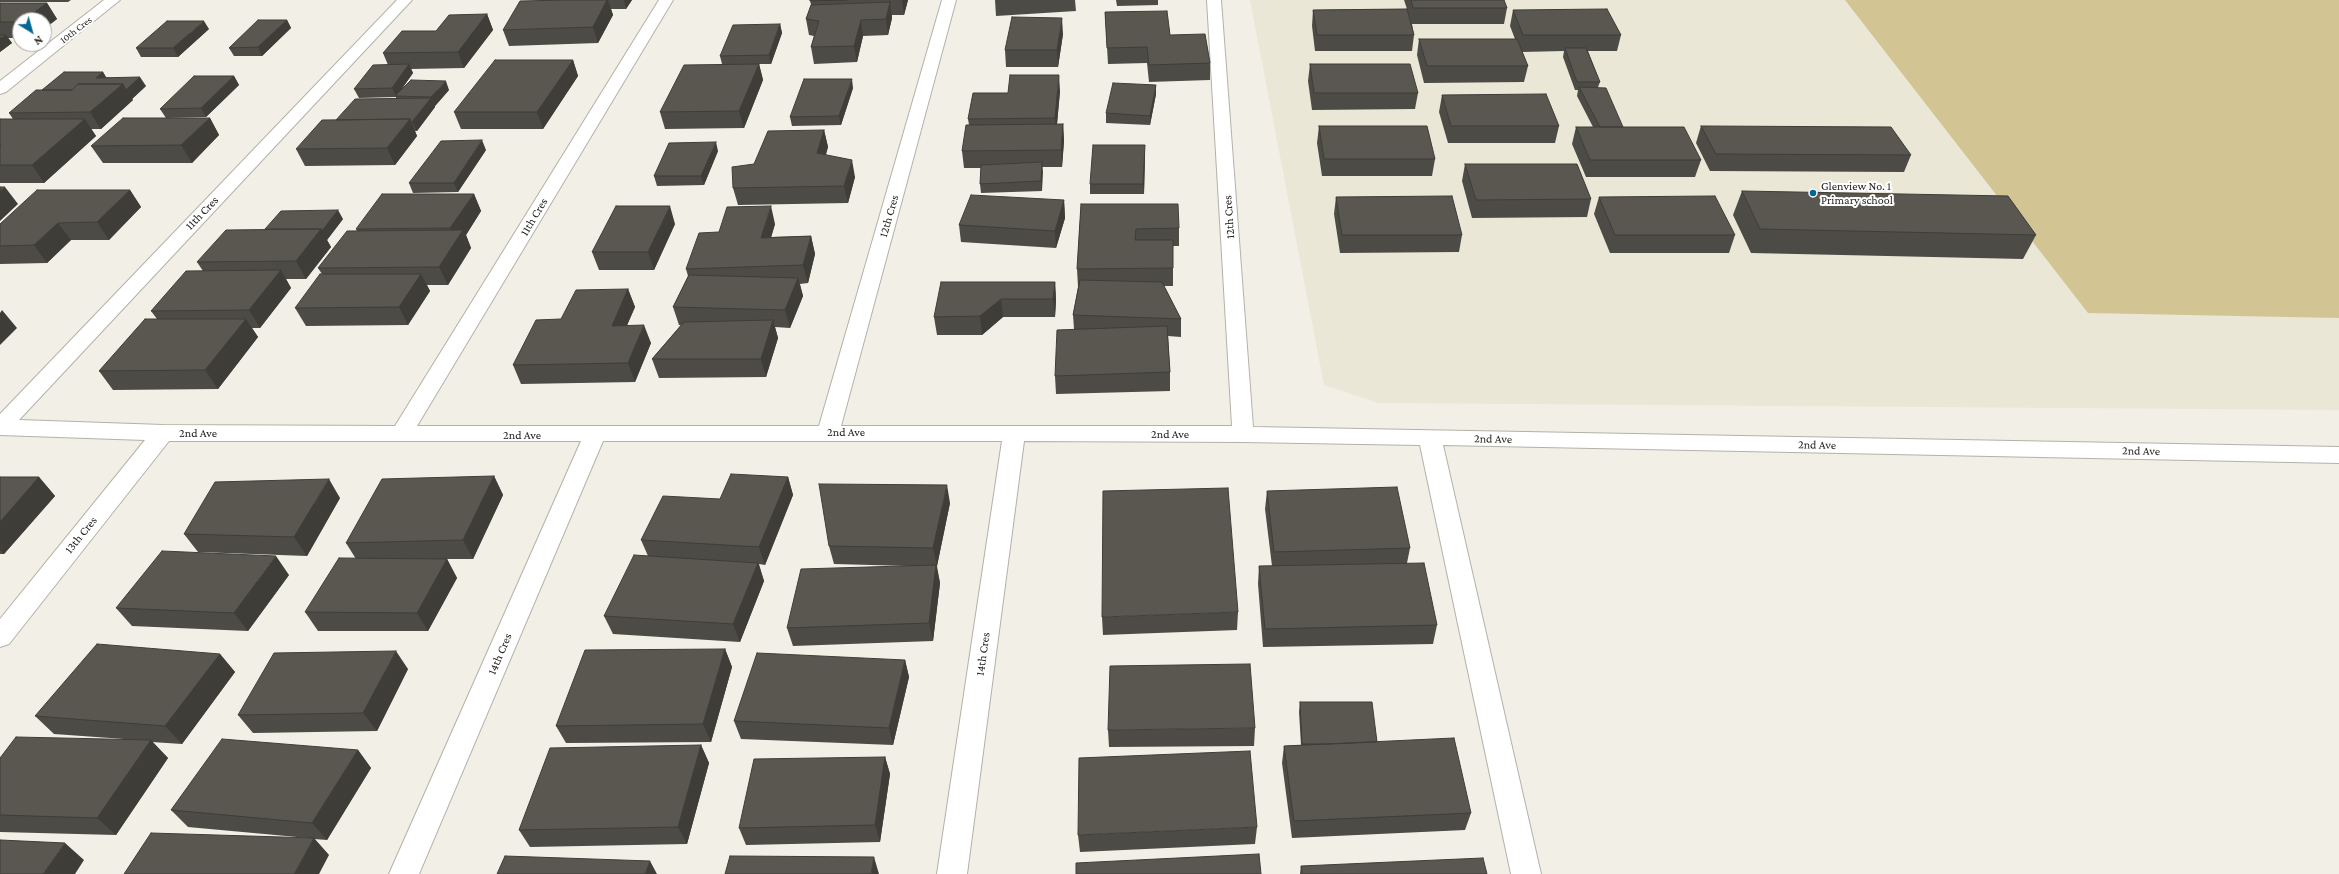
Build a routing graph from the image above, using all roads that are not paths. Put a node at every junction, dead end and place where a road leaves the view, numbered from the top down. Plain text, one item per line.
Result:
1 (113, 0) edge
2 (405, 0) edge
3 (666, 0) edge
4 (950, 0) edge
5 (1214, 0) edge
6 (0, 89) edge
7 (0, 427) edge
8 (828, 432) junction
9 (163, 433) junction
10 (401, 434) junction
11 (1014, 434) junction
12 (1243, 434) junction
13 (595, 435) junction
14 (1430, 438) junction
15 (2339, 455) edge
16 (0, 637) edge
17 (404, 874) edge
18 (952, 874) edge
19 (1526, 874) edge

1 - 6 street, 10th Cres
2 - 7 street, 11th Cres
3 - 10 street, 11th Cres
4 - 8 street, 12th Cres
5 - 12 street, 12th Cres
7 - 9 street, 2nd Ave
8 - 11 street, 2nd Ave
8 - 13 street, 2nd Ave
9 - 10 street, 2nd Ave
9 - 16 street, 13th Cres
10 - 13 street, 2nd Ave
11 - 12 street, 2nd Ave
11 - 18 street, 14th Cres
12 - 14 street, 2nd Ave
13 - 17 street, 14th Cres
14 - 15 street, 2nd Ave
14 - 19 street

